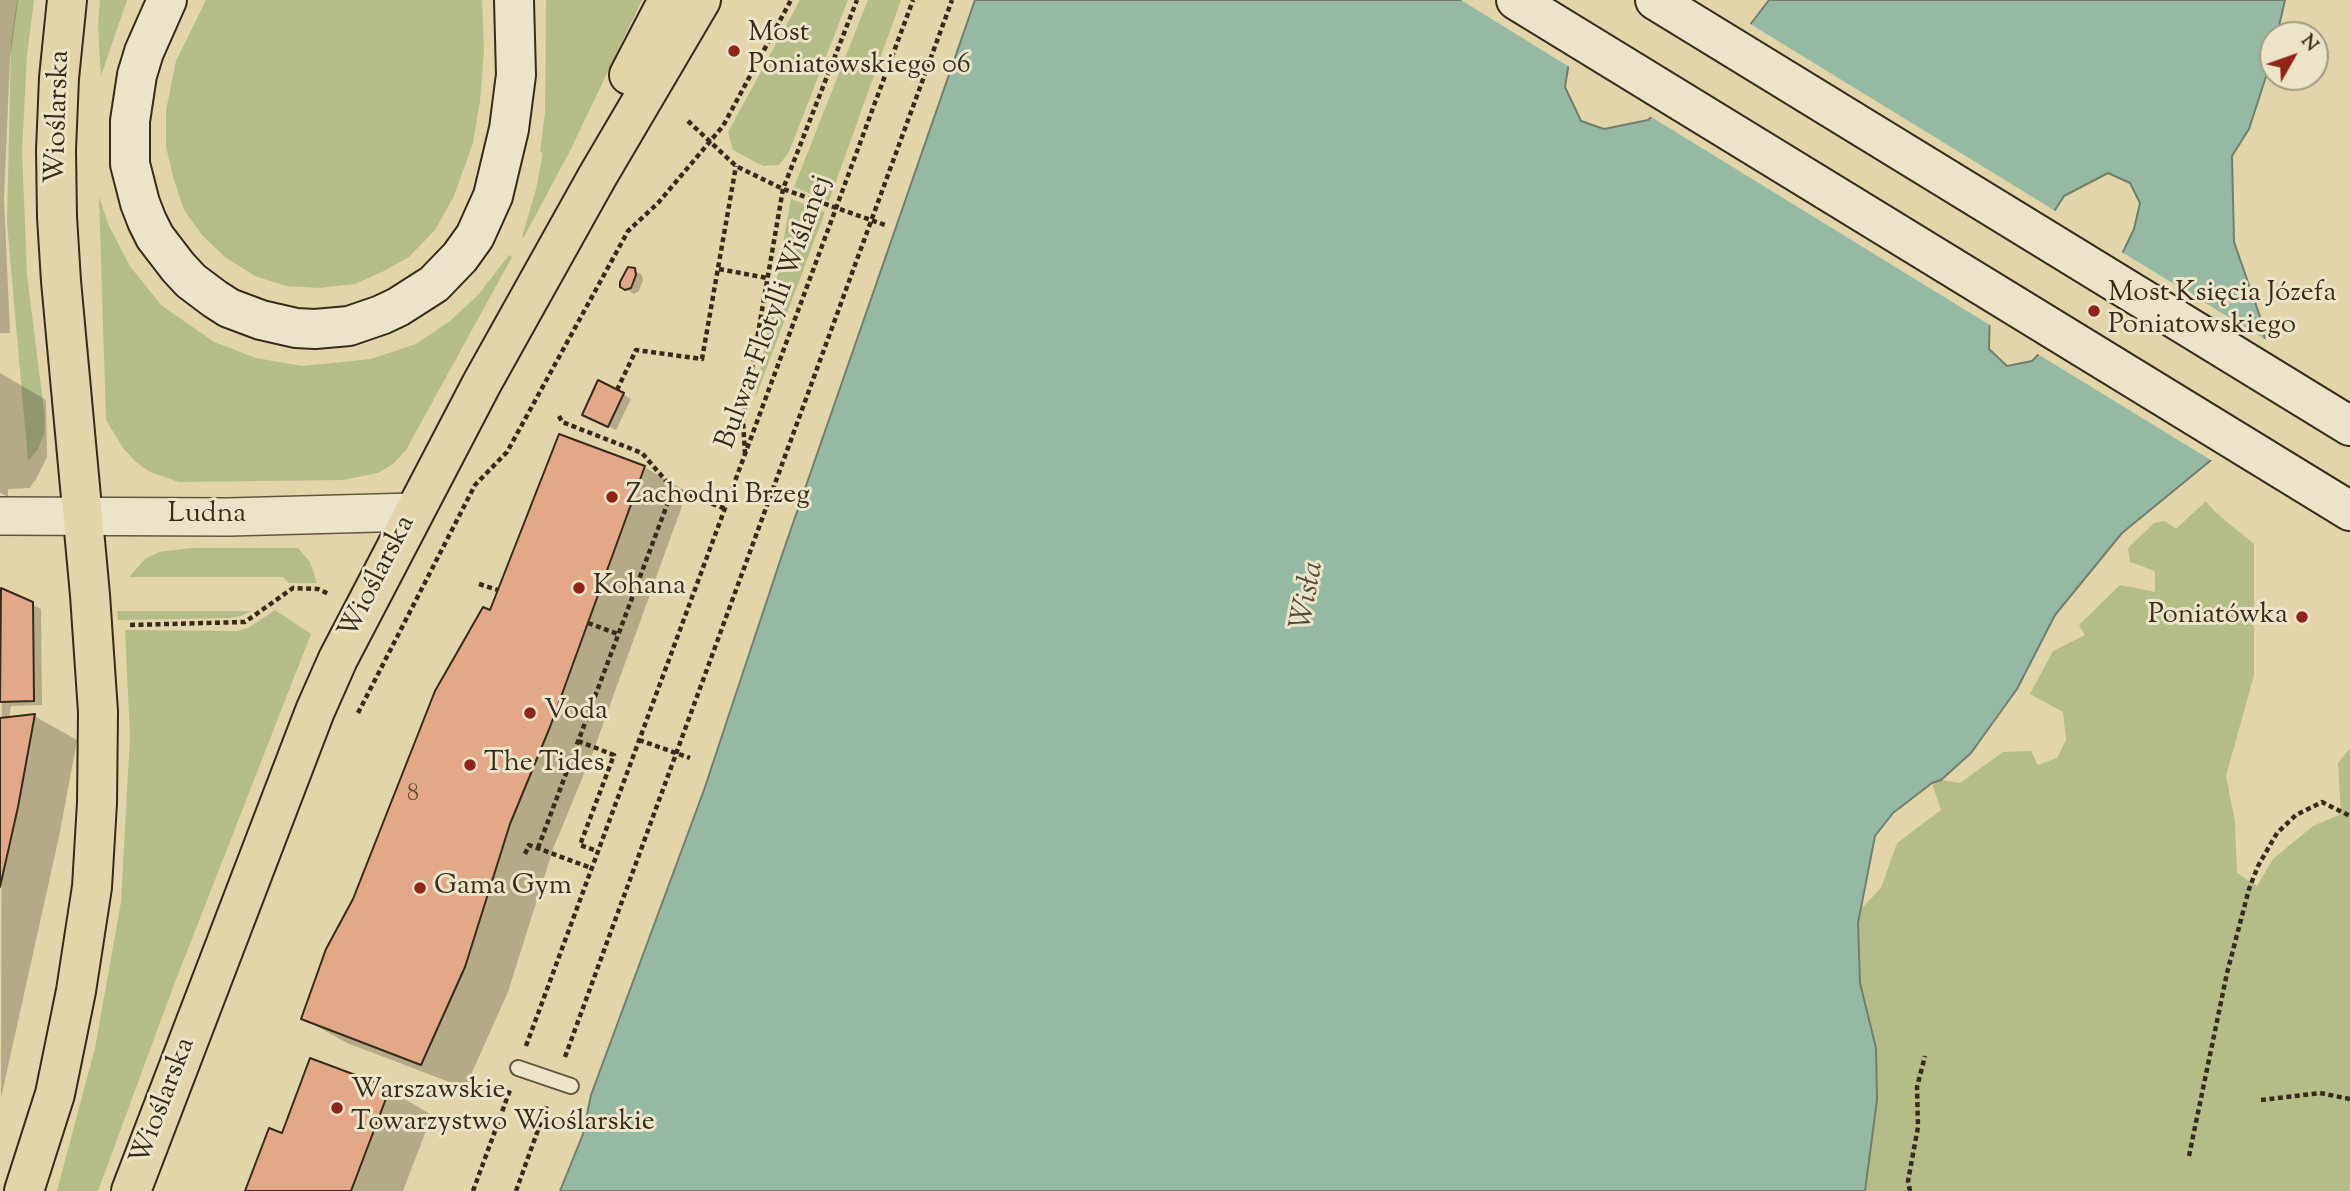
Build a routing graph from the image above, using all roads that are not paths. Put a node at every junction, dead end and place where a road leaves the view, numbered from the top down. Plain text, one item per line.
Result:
1 (67, 0) edge
2 (167, 0) edge
3 (514, 0) edge
4 (668, 0) edge
5 (701, 0) edge
6 (1516, 0) edge
7 (1655, 0) edge
8 (597, 177) junction
9 (2350, 426) edge
10 (2350, 511) edge
11 (413, 512) junction
12 (83, 515) junction
13 (0, 516) edge
14 (518, 1068) road end
15 (571, 1086) dead end
16 (24, 1191) edge
17 (131, 1191) edge

1 - 12 main road, Wioślarska
2 - 3 main road
4 - 8 main road
5 - 8 main road, Wioślarska
6 - 10 main road
7 - 9 main road
8 - 11 main road, Wioślarska
11 - 12 street, Ludna
11 - 17 main road, Wioślarska
12 - 13 street, Ludna
12 - 16 main road, Wioślarska
14 - 15 lane

